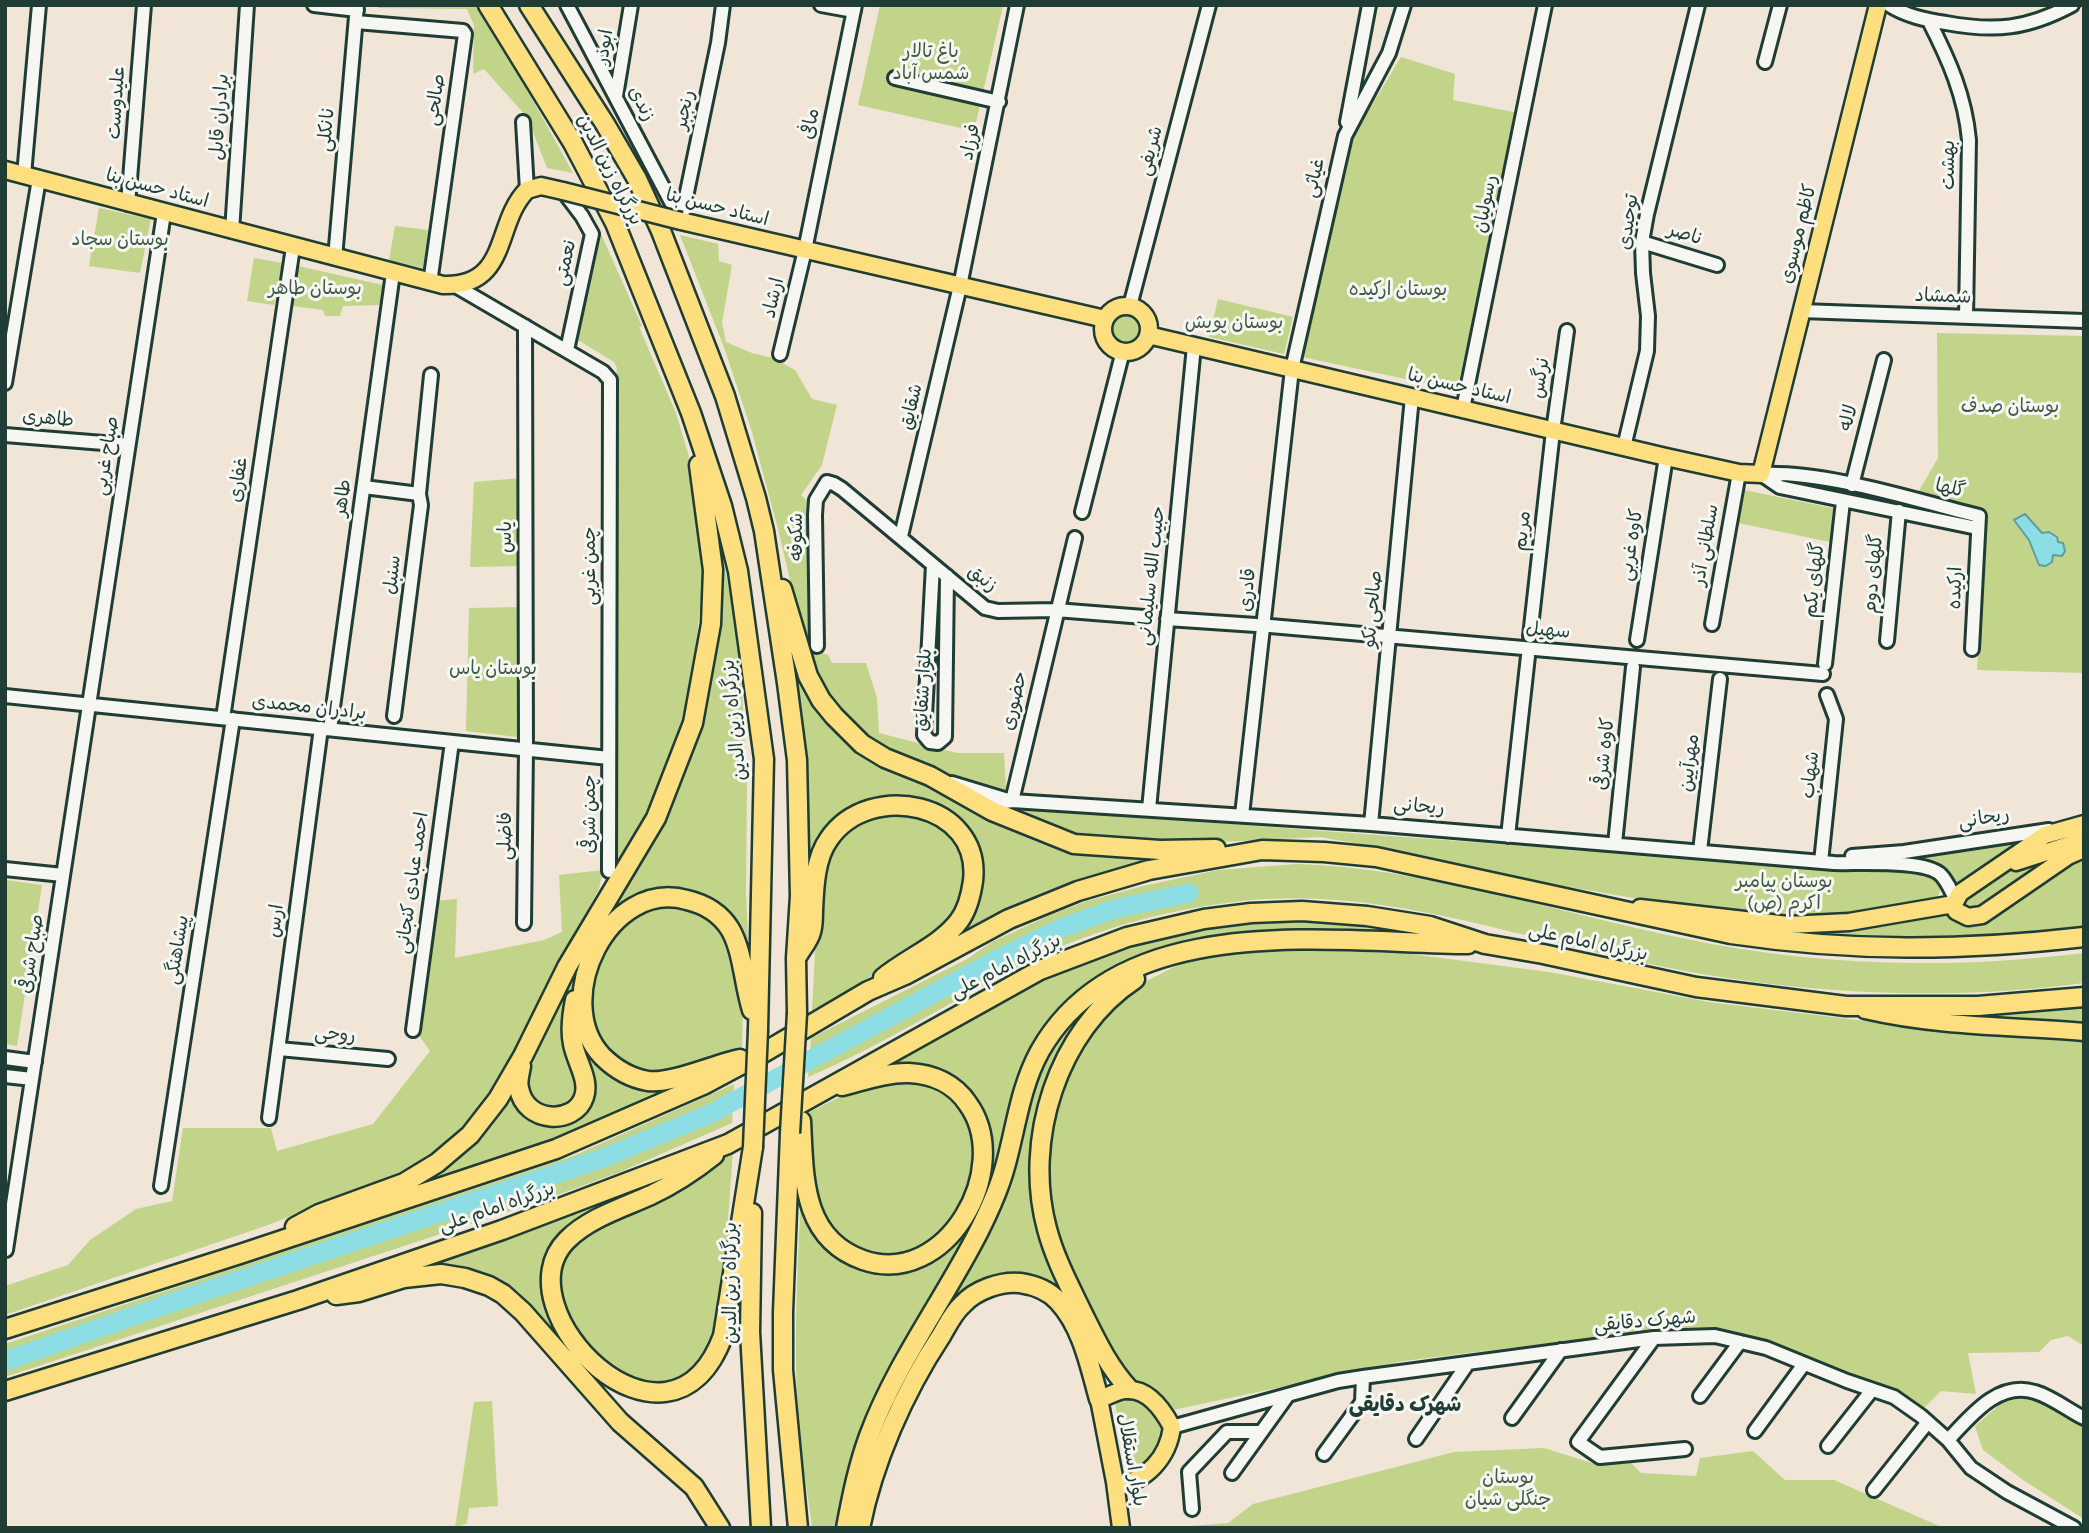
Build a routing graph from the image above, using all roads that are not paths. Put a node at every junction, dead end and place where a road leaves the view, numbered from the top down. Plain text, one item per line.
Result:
1 (39, 5) edge
2 (144, 5) edge
3 (247, 5) edge
4 (314, 5) edge
5 (488, 5) edge
6 (529, 5) edge
7 (566, 5) edge
8 (631, 5) edge
9 (723, 5) edge
10 (821, 5) edge
11 (1017, 5) edge
12 (1209, 5) edge
13 (1369, 5) edge
14 (1404, 5) edge
15 (1545, 5) edge
16 (1698, 5) edge
17 (1780, 5) edge
18 (1878, 5) edge
19 (1889, 5) edge
20 (2072, 5) edge
21 (855, 8) edge
22 (357, 12) edge
23 (1929, 21) junction
24 (1765, 62) dead end
25 (895, 78) dead end
26 (616, 96) junction
27 (999, 102) junction
28 (523, 122) dead end
29 (1345, 136) junction
30 (5, 170) edge
31 (31, 177) junction
32 (527, 190) junction
33 (564, 191) junction
34 (128, 204) junction
35 (164, 213) junction
36 (681, 221) junction
37 (232, 231) junction
38 (1642, 243) junction
39 (293, 247) junction
40 (805, 250) junction
41 (335, 258) junction
42 (1717, 265) dead end
43 (393, 273) junction
44 (430, 283) junction
45 (454, 285) junction
46 (960, 286) junction
47 (1130, 306) junction
48 (1801, 312) junction
49 (1966, 317) junction
50 (1105, 319) junction
51 (2084, 321) edge
52 (525, 326) junction
53 (1567, 331) dead end
54 (1148, 335) junction
55 (1194, 346) junction
56 (567, 350) junction
57 (1124, 351) junction
58 (780, 354) dead end
59 (1884, 360) dead end
60 (1292, 369) junction
61 (431, 375) dead end
62 (5, 383) edge
63 (1412, 397) junction
64 (1463, 409) junction
65 (691, 413) junction
66 (1553, 430) junction
67 (5, 435) edge
68 (128, 445) junction
69 (1624, 447) junction
70 (1666, 457) junction
71 (1739, 473) junction
72 (1761, 474) junction
73 (1852, 485) junction
74 (364, 488) junction
75 (419, 494) junction
76 (1843, 501) junction
77 (1899, 511) junction
78 (1082, 512) dead end
79 (1977, 528) junction
80 (764, 531) junction
81 (901, 536) junction
82 (1075, 538) dead end
83 (933, 565) junction
84 (947, 576) junction
85 (1056, 610) junction
86 (1144, 617) dead end
87 (1167, 619) junction
88 (1712, 624) dead end
89 (1256, 625) dead end
90 (1270, 626) dead end
91 (1530, 636) dead end
92 (1389, 637) junction
93 (1637, 640) dead end
94 (1887, 640) dead end
95 (817, 646) dead end
96 (1972, 649) dead end
97 (1528, 656) dead end
98 (1633, 667) dead end
99 (1824, 669) joint
100 (1720, 679) dead end
101 (1827, 695) dead end
102 (5, 696) edge
103 (89, 704) junction
104 (394, 716) dead end
105 (228, 719) junction
106 (326, 729) junction
107 (452, 742) junction
108 (526, 749) junction
109 (609, 758) junction
110 (930, 776) junction
111 (1012, 801) junction
112 (1149, 809) junction
113 (992, 811) junction
114 (1242, 815) junction
115 (1371, 824) junction
116 (2077, 825) edge
117 (1508, 836) junction
118 (2084, 840) edge
119 (1615, 844) junction
120 (2084, 849) edge
121 (1262, 850) junction
122 (1700, 852) junction
123 (1821, 862) junction
124 (5, 869) edge
125 (1997, 869) junction
126 (609, 871) dead end
127 (63, 875) junction
128 (1954, 901) junction
129 (1590, 903) junction
130 (524, 923) dead end
131 (2084, 937) edge
132 (1485, 944) junction
133 (1171, 957) junction
134 (796, 958) junction
135 (583, 981) junction
136 (868, 991) junction
137 (2084, 997) edge
138 (1846, 1006) junction
139 (413, 1030) dead end
140 (758, 1030) junction
141 (2084, 1032) edge
142 (279, 1049) junction
143 (763, 1053) junction
144 (523, 1056) junction
145 (5, 1058) edge
146 (388, 1059) dead end
147 (35, 1062) junction
148 (5, 1076) edge
149 (32, 1079) junction
150 (818, 1092) junction
151 (269, 1118) dead end
152 (796, 1127) junction
153 (728, 1144) junction
154 (753, 1147) junction
155 (161, 1186) dead end
156 (6, 1250) edge
157 (240, 1255) junction
158 (298, 1300) junction
159 (5, 1329) edge
160 (1654, 1338) junction
161 (1740, 1342) junction
162 (1562, 1350) junction
163 (1103, 1354) junction
164 (1468, 1363) junction
165 (1804, 1364) junction
166 (1363, 1377) junction
167 (1129, 1389) junction
168 (1872, 1390) junction
169 (5, 1391) edge
170 (1287, 1395) junction
171 (1700, 1396) dead end
172 (1105, 1398) junction
173 (1512, 1418) dead end
174 (2084, 1418) edge
175 (1928, 1422) junction
176 (1172, 1427) junction
177 (1755, 1431) dead end
178 (1261, 1432) junction
179 (1416, 1439) dead end
180 (1948, 1440) junction
181 (1828, 1446) dead end
182 (1685, 1449) dead end
183 (1324, 1454) dead end
184 (1232, 1473) dead end
185 (1125, 1484) junction
186 (1874, 1490) dead end
187 (1192, 1509) dead end
188 (720, 1528) edge
189 (761, 1528) edge
190 (798, 1528) edge
191 (846, 1528) edge
192 (860, 1528) edge
193 (1121, 1528) edge
194 (1131, 1528) edge
195 (2074, 1528) edge

1 - 31 street
2 - 34 street, علیدوست
3 - 37 street, برادران قابل
4 - 22 street
5 - 65 highway, بزرگراه زین الدین
6 - 80 highway, بزرگراه زین الدین
7 - 26 street, زندی
8 - 26 street, ابوذر
9 - 36 street, رنجبر
10 - 21 street
11 - 27 street, فرزاد
12 - 47 street, شریفی
13 - 29 street
14 - 29 street, غیاثی
15 - 64 street, رسولیان
16 - 38 street, توحیدی
17 - 24 street
18 - 48 main road, کاظم موسوی
19 - 23 street
20 - 23 street
21 - 40 street, مافی
22 - 41 street, نانکلی
22 - 44 street, صالحی
23 - 49 street, بهشت
25 - 27 street
26 - 36 street, زندی
27 - 46 street, فرزاد
28 - 32 street
29 - 60 street, غیاثی
30 - 31 main road, استاد حسن بنا
31 - 34 main road, استاد حسن بنا
31 - 62 street
32 - 33 main road, استاد حسن بنا
32 - 45 main road
33 - 36 main road, استاد حسن بنا, bridge
33 - 56 street, نعمتی
34 - 35 main road, استاد حسن بنا
35 - 37 main road, استاد حسن بنا
35 - 68 street, صباح غربی
36 - 40 main road, استاد حسن بنا
37 - 39 main road, استاد حسن بنا
38 - 42 street, ناصر
38 - 69 street, توحیدی
39 - 41 main road, استاد حسن بنا
39 - 105 street, غفاری
40 - 46 main road, استاد حسن بنا
40 - 58 street, ارشاد
41 - 43 main road, استاد حسن بنا
43 - 44 main road, استاد حسن بنا
43 - 74 street, طاهر
44 - 45 main road, استاد حسن بنا
45 - 52 street
46 - 50 main road, استاد حسن بنا
46 - 81 street, شقایق
47 - 50 main road
47 - 54 main road
48 - 49 street, شمشاد
48 - 72 main road, کاظم موسوی
49 - 51 street, شمشاد
50 - 57 main road
52 - 56 street
52 - 108 street, یاس
53 - 66 street, نرگس
54 - 55 main road, استاد حسن بنا
54 - 57 main road
55 - 60 main road, استاد حسن بنا
55 - 87 street, حبیب الله سلیمانی
56 - 109 street, چمن غربی
57 - 78 street
59 - 73 street, لاله
60 - 63 main road, استاد حسن بنا
60 - 114 street, قادری
61 - 75 street, سنبل
63 - 64 main road, استاد حسن بنا
63 - 92 street, صالحی نکو
64 - 66 main road, استاد حسن بنا
65 - 140 highway, بزرگراه زین الدین
65 - 144 highway
66 - 69 main road, استاد حسن بنا
66 - 91 street, مریم
67 - 68 street, طاهری
68 - 103 street, صباح غربی
69 - 70 main road, استاد حسن بنا
70 - 71 main road, استاد حسن بنا
70 - 93 street, کاوه غربی
71 - 72 main road, استاد حسن بنا
71 - 88 street, سلطانی آذر
72 - 73 street, گلها
72 - 76 street, گلها
73 - 79 street, گلها
74 - 75 street
74 - 106 street, طاهر
75 - 104 street, سنبل
76 - 77 street, گلها
76 - 99 street, گلهای یکم
77 - 79 street, گلها
77 - 94 street, گلهای دوم
79 - 96 street, ارکیده
80 - 110 highway
80 - 134 highway, بزرگراه زین الدین
81 - 83 street, زنبق
81 - 95 street, شکوفه
82 - 85 street
83 - 84 street, زنبق
83 - 84 street, بلوار شقایق
84 - 85 street, زنبق
85 - 86 street
85 - 111 street, حضوری
87 - 89 street
87 - 112 street, حبیب الله سلیمانی
90 - 92 street, سهیل
92 - 99 street, سهیل
92 - 115 street, صالحی نکو
97 - 117 street
98 - 119 street, کاوه شرقی
100 - 122 street, مهرآیین
101 - 123 street, شهاب
102 - 103 street, برادران محمدی
103 - 105 street, برادران محمدی
103 - 127 street, صباح شرقی
105 - 106 street, برادران محمدی
105 - 155 street, پیشاهنگی
106 - 107 street, برادران محمدی
106 - 142 street, ارس
107 - 108 street, برادران محمدی
107 - 139 street, احمد عبادی کنجانی
108 - 109 street, برادران محمدی
108 - 130 street, فاضلی
109 - 126 street, چمن شرقی
110 - 111 street, ریحانی
110 - 113 highway
111 - 112 street, ریحانی
111 - 113 street
112 - 114 street, ریحانی
113 - 121 highway
114 - 115 street, ریحانی
115 - 117 street, ریحانی
116 - 123 street, ریحانی
116 - 125 main road, ریحانی
117 - 119 street, ریحانی
118 - 125 main road
119 - 122 street, ریحانی
120 - 128 main road
121 - 129 highway, بزرگراه امام علی
121 - 136 highway, بزرگراه امام علی
122 - 123 street, ریحانی
123 - 128 street, ریحانی
124 - 127 street
125 - 128 main road, ریحانی
127 - 147 street, صباح شرقی
128 - 129 main road
129 - 131 highway, بزرگراه امام علی
132 - 133 highway
132 - 138 highway, بزرگراه امام علی
132 - 150 highway, بزرگراه امام علی
133 - 163 highway
133 - 191 highway
134 - 136 highway
134 - 152 highway, بزرگراه زین الدین, bridge
135 - 140 highway
135 - 143 highway
135 - 144 highway
136 - 143 highway, بزرگراه امام علی
137 - 138 highway, بزرگراه امام علی
138 - 141 main road
140 - 154 highway, بزرگراه زین الدین, bridge
142 - 146 street, روحی
142 - 151 street, ارس
143 - 157 highway, بزرگراه امام علی
144 - 157 highway
145 - 147 street
147 - 149 street, صباح شرقی
148 - 149 street
149 - 156 street, صباح شرقی
150 - 152 highway
150 - 153 highway, بزرگراه امام علی
152 - 190 highway, بزرگراه زین الدین
153 - 154 highway
153 - 158 highway, بزرگراه امام علی
154 - 189 highway, بزرگراه زین الدین
157 - 159 highway, بزرگراه امام علی
158 - 169 highway, بزرگراه امام علی
158 - 188 highway
160 - 161 street, شهرک دقایقی
160 - 162 street, شهرک دقایقی
160 - 182 street
161 - 165 street, شهرک دقایقی
161 - 171 street
162 - 164 street, شهرک دقایقی
162 - 173 street
163 - 167 highway
163 - 172 highway
164 - 166 street, شهرک دقایقی
164 - 179 street
165 - 168 street, شهرک دقایقی
165 - 177 street
166 - 170 street, شهرک دقایقی
166 - 183 street
167 - 172 main road
167 - 176 main road
168 - 175 street, شهرک دقایقی
168 - 181 street
170 - 176 street, شهرک دقایقی
170 - 178 street
172 - 185 main road, بلوار استقلال
172 - 192 highway
174 - 180 street
175 - 180 street, شهرک دقایقی
175 - 186 street
176 - 185 main road
178 - 184 street
178 - 187 street
180 - 195 street, شهرک دقایقی
185 - 193 main road, بلوار استقلال
185 - 194 main road, بلوار استقلال

